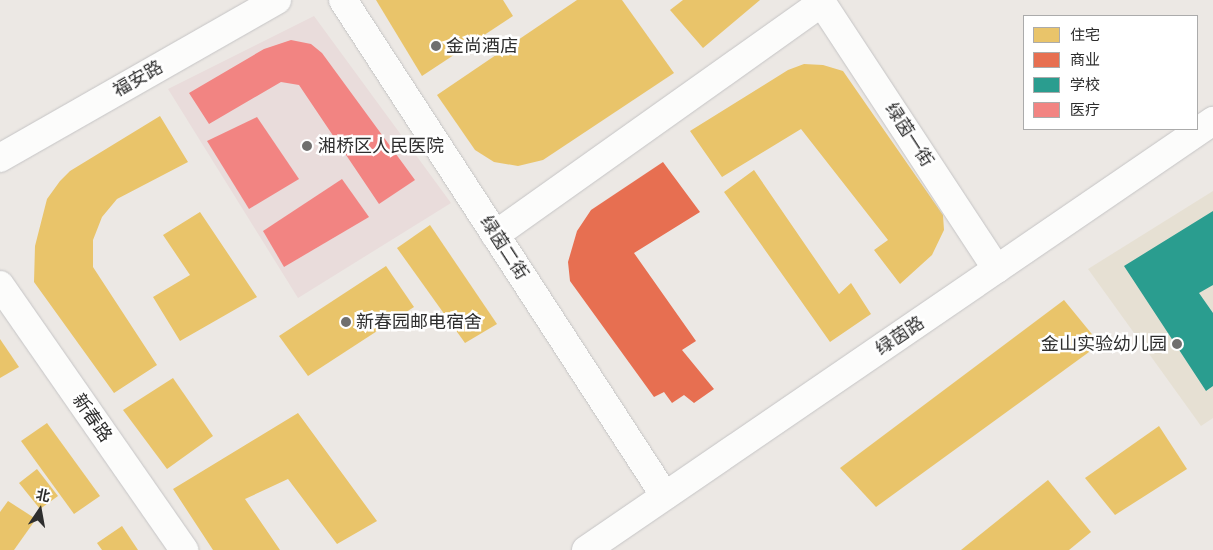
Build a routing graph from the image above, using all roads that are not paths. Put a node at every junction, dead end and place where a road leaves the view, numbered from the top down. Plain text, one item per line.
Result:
1 (277, 0) edge
2 (343, 0) edge
3 (821, 2) edge
4 (1213, 121) edge
5 (0, 158) edge
6 (496, 235) junction
7 (997, 269) junction
8 (0, 286) edge
9 (665, 496) junction
10 (184, 550) edge
11 (586, 550) edge

1 - 5 street, 福安路
2 - 6 street, 绿茵二街
3 - 6 street
3 - 7 street, 绿茵一街
4 - 7 street, 绿茵路
6 - 9 street, 绿茵二街
7 - 9 street, 绿茵路
8 - 10 street, 新春路
9 - 11 street, 绿茵路

